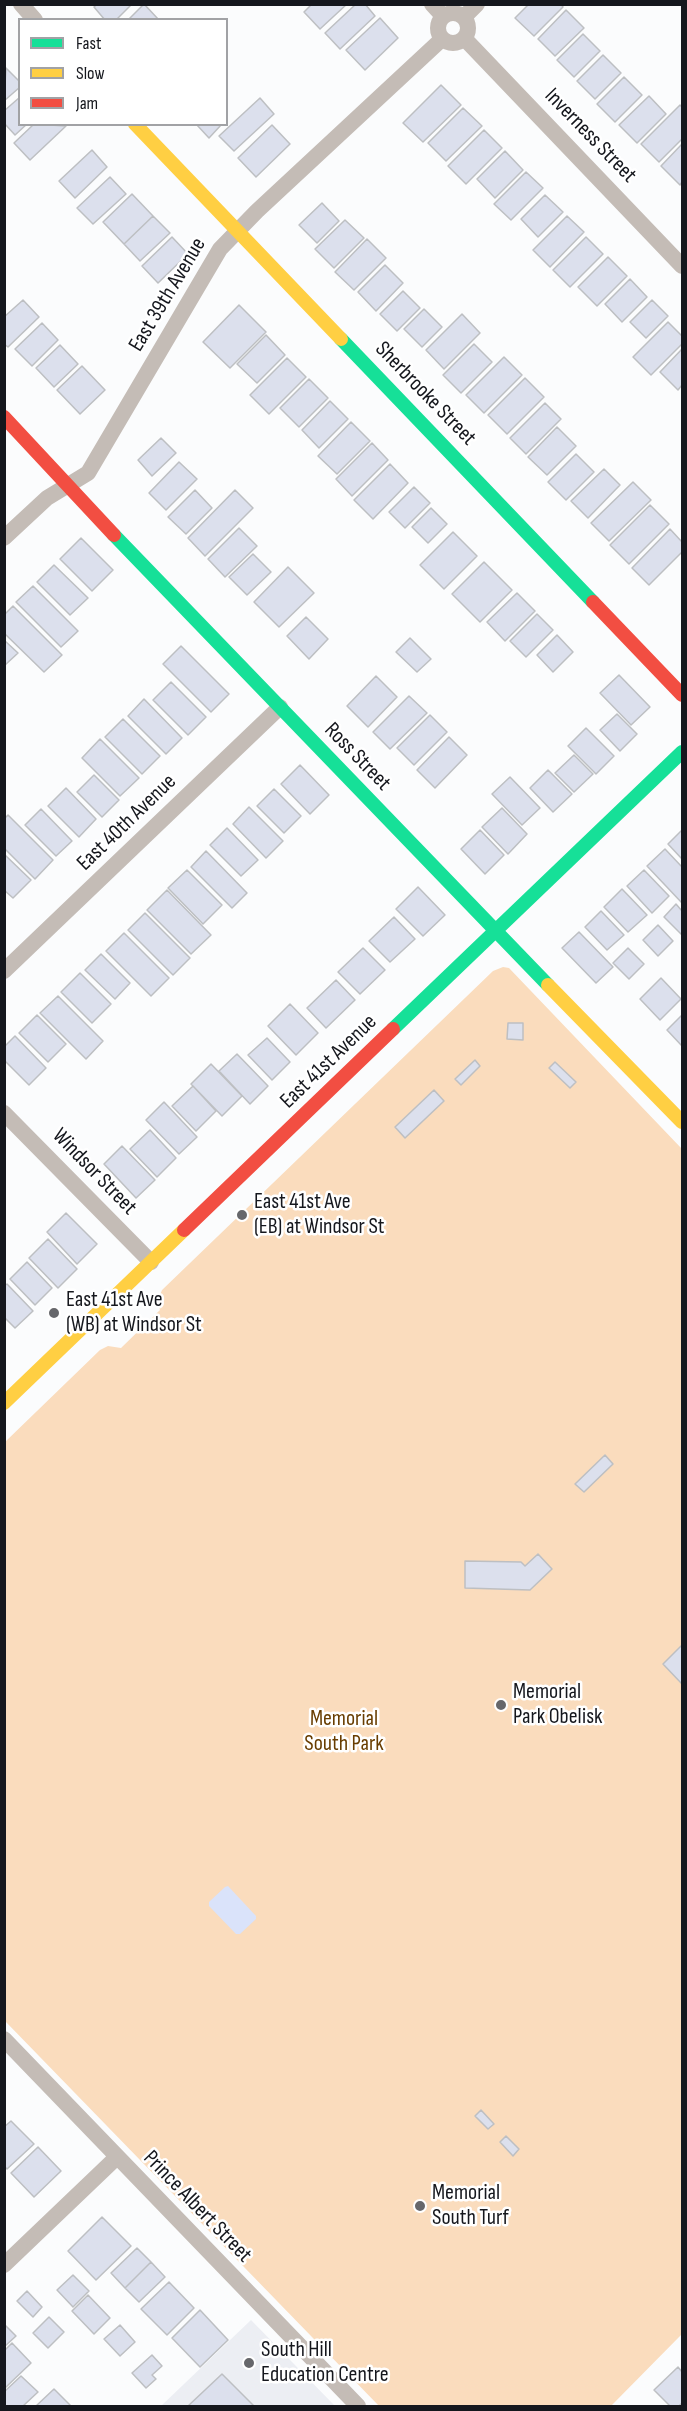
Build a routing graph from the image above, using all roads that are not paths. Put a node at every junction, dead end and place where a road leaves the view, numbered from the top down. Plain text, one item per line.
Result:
1 (21, 4) edge
2 (477, 4) edge
3 (437, 10) edge
4 (464, 17) junction
5 (33, 18) edge
6 (464, 38) junction
7 (442, 39) junction
8 (137, 126) edge
9 (237, 232) junction
10 (682, 266) edge
11 (4, 417) edge
12 (68, 485) junction
13 (4, 538) edge
14 (682, 695) edge
15 (280, 707) junction
16 (682, 752) edge
17 (496, 931) junction
18 (4, 971) edge
19 (4, 1113) edge
20 (682, 1122) edge
21 (151, 1262) junction
22 (4, 1403) edge
23 (4, 2039) edge
24 (117, 2157) junction
25 (4, 2265) edge
26 (358, 2406) edge

1 - 5 street
2 - 4 street
3 - 4 street
3 - 7 street
4 - 6 street
6 - 7 street
6 - 10 street, Inverness Street
7 - 9 street, East 39th Avenue
8 - 9 street, Sherbrooke Street
9 - 12 street, East 39th Avenue
9 - 14 street, Sherbrooke Street
11 - 12 street, Ross Street
12 - 13 street, East 39th Avenue
12 - 15 street, Ross Street
15 - 17 street, Ross Street
15 - 18 street, East 40th Avenue
16 - 17 street, East 41st Avenue
17 - 20 street, Ross Street
17 - 21 street, East 41st Avenue
19 - 21 street, Windsor Street
21 - 22 street, East 41st Avenue
23 - 24 street, Prince Albert Street
24 - 25 street
24 - 26 street, Prince Albert Street

